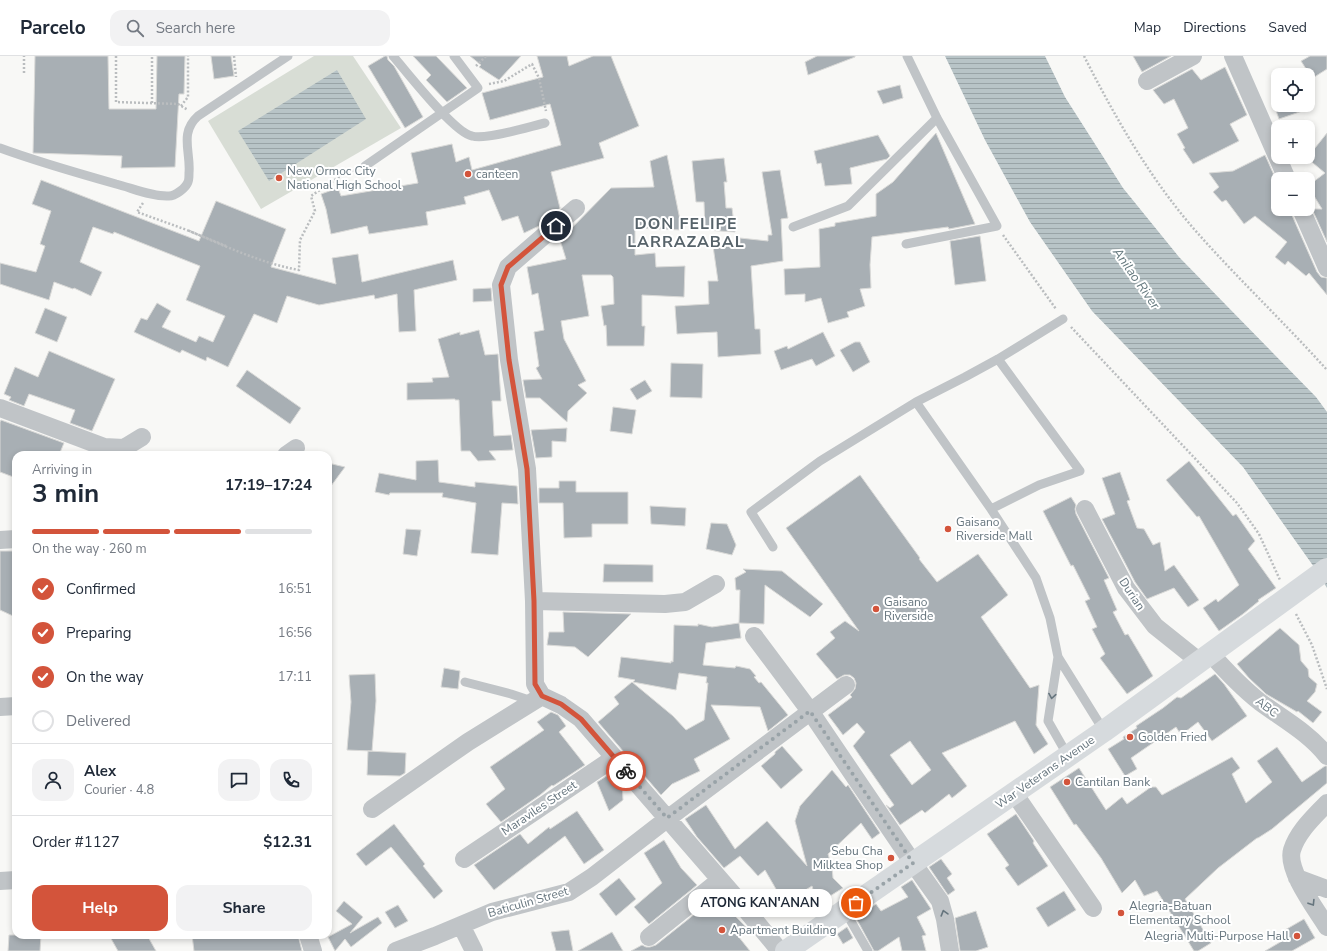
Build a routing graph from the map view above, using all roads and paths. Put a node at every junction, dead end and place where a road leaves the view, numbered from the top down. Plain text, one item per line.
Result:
1 (24, 56) edge
2 (116, 56) edge
3 (152, 56) edge
4 (188, 56) edge
5 (234, 56) edge
6 (288, 56) edge
7 (393, 56) edge
8 (454, 56) edge
9 (907, 56) edge
10 (1084, 56) edge
11 (1193, 56) edge
12 (1233, 56) edge
13 (24, 73) dead end
14 (1147, 81) dead end
15 (478, 88) junction
16 (240, 89) junction
17 (152, 103) junction
18 (181, 106) junction
19 (443, 113) junction
20 (198, 116) junction
21 (937, 118) junction
22 (544, 123) joint
23 (0, 148) edge
24 (365, 166) joint
25 (1284, 172) edge
26 (150, 193) junction
27 (576, 208) dead end
28 (1304, 216) edge
29 (997, 226) junction
30 (793, 227) dead end
31 (906, 244) dead end
32 (1327, 268) edge
33 (1063, 319) junction
34 (998, 359) junction
35 (1327, 370) edge
36 (916, 402) junction
37 (0, 408) edge
38 (142, 437) dead end
39 (991, 509) junction
40 (1085, 509) dead end
41 (12, 539) edge
42 (0, 540) edge
43 (773, 547) dead end
44 (1327, 569) edge
45 (716, 584) dead end
46 (1294, 593) junction
47 (534, 601) junction
48 (754, 636) dead end
49 (1058, 657) junction
50 (1206, 658) junction
51 (465, 682) dead end
52 (846, 685) dead end
53 (1327, 689) edge
54 (538, 699) junction
55 (0, 706) edge
56 (12, 706) edge
57 (810, 711) junction
58 (1104, 731) junction
59 (1068, 756) junction
60 (1327, 756) edge
61 (614, 758) junction
62 (1014, 794) junction
63 (1327, 803) edge
64 (372, 809) dead end
65 (667, 818) junction
66 (464, 858) dead end
67 (913, 863) junction
68 (1297, 878) junction
69 (12, 880) edge
70 (720, 880) junction
71 (0, 882) edge
72 (1327, 889) edge
73 (1093, 908) dead end
74 (845, 911) junction
75 (461, 925) junction
76 (1327, 927) edge
77 (648, 937) dead end
78 (309, 939) edge
79 (313, 951) edge
80 (396, 951) edge
81 (474, 951) edge
82 (780, 951) edge
83 (786, 951) edge
84 (868, 951) edge
85 (950, 951) edge

1 - 13 path
2 - 17 path
3 - 17 path
4 - 18 path
5 - 16 path
6 - 16 lane
7 - 19 lane
8 - 15 lane
9 - 21 lane
10 - 35 path
11 - 14 street
12 - 25 street
15 - 19 lane
15 - 22 path
16 - 20 lane
17 - 18 path
18 - 20 path
19 - 22 lane
19 - 24 lane
20 - 26 lane
21 - 29 lane
21 - 30 lane
23 - 26 lane
24 - 26 path
27 - 47 street
28 - 32 street
29 - 31 lane
29 - 33 path
33 - 34 lane
33 - 46 path
34 - 36 lane
34 - 39 lane
36 - 39 lane
36 - 43 lane
37 - 38 street
39 - 49 lane
40 - 50 street, Durian
41 - 42 street
44 - 46 main road, War Veterans Avenue
45 - 47 street
46 - 50 main road, War Veterans Avenue
46 - 53 path
47 - 54 street
48 - 57 street
49 - 58 lane
49 -> 59 lane
50 - 58 main road, War Veterans Avenue
50 - 60 street, ABC
51 - 54 lane
52 - 57 street, Baticulin Street
54 - 61 street
54 - 64 street
55 - 56 street
57 - 65 street, Baticulin Street
57 - 67 street
58 - 59 main road, War Veterans Avenue
59 - 62 main road, War Veterans Avenue
61 - 65 street
61 - 66 street, Maraviles Street
62 - 67 main road, War Veterans Avenue
62 - 73 street
63 - 68 street
65 - 70 street
65 - 75 street, Baticulin Street
67 - 74 main road, War Veterans Avenue
85 -> 67 street
68 - 72 street
68 -> 76 street
69 - 71 street
70 - 77 street
70 - 82 street
74 - 83 main road, War Veterans Avenue
74 - 84 lane
75 - 80 street, Baticulin Street
75 - 81 street
78 - 79 street

